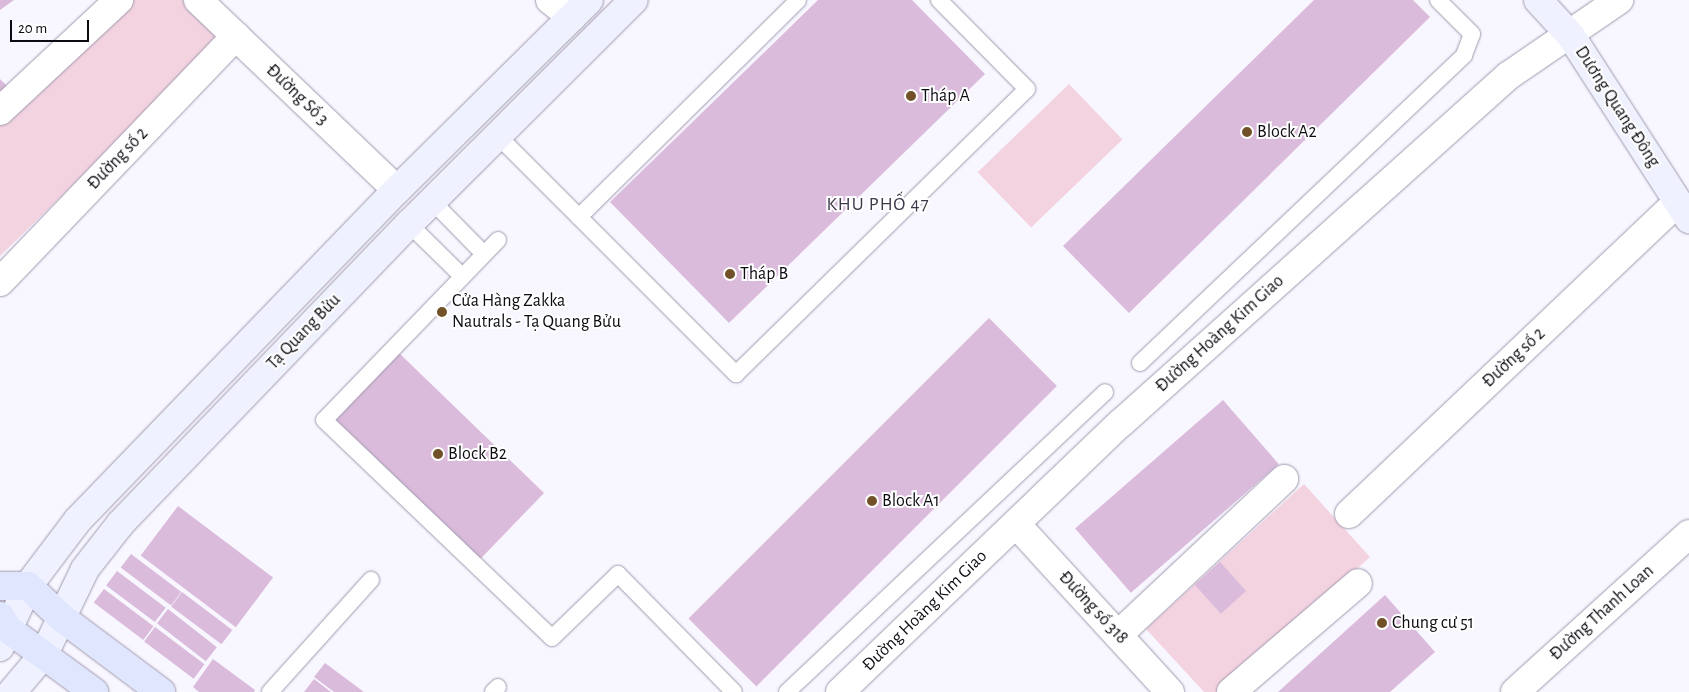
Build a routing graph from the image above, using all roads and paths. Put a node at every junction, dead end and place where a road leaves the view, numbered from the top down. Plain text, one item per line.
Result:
1 (119, 0) edge
2 (198, 0) edge
3 (550, 0) edge
4 (634, 0) edge
5 (798, 0) edge
6 (940, 0) edge
7 (1438, 0) edge
8 (1538, 0) edge
9 (1619, 0) edge
10 (580, 9) edge
11 (236, 36) junction
12 (1571, 36) junction
13 (0, 111) edge
14 (498, 136) junction
15 (397, 190) junction
16 (1684, 211) edge
17 (420, 212) junction
18 (579, 217) junction
19 (498, 240) dead end
20 (484, 254) junction
21 (462, 276) junction
22 (1, 277) edge
23 (1140, 363) dead end
24 (1105, 392) dead end
25 (1284, 479) dead end
26 (1349, 514) dead end
27 (1016, 524) junction
28 (1689, 534) edge
29 (371, 580) dead end
30 (1358, 583) dead end
31 (0, 586) edge
32 (28, 586) junction
33 (62, 618) junction
34 (3, 631) edge
35 (1118, 635) junction
36 (44, 654) junction
37 (12, 692) edge
38 (94, 692) edge
39 (161, 692) edge
40 (270, 692) edge
41 (734, 692) edge
42 (787, 692) edge
43 (840, 692) edge
44 (1170, 692) edge
45 (1231, 692) edge
46 (1515, 692) edge

1 - 13 street
2 - 11 street, Đường Số 3
3 - 10 street
4 - 14 main road, Tạ Quang Bửu
5 - 18 lane
6 - 18 lane
7 - 23 lane
8 - 12 main road, Dương Quang Đông
9 - 12 street, Đường Hoàng Kim Giao
10 - 15 main road, Tạ Quang Bửu
11 - 15 street, Đường Số 3
11 - 22 street, Đường số 2
12 - 16 main road, Dương Quang Đông
12 - 27 street, Đường Hoàng Kim Giao
14 - 17 main road, Tạ Quang Bửu
14 - 18 lane
15 - 17 main road
15 - 32 main road, Tạ Quang Bửu
16 - 26 street, Đường số 2
17 - 20 lane
17 - 21 lane
17 - 33 main road, Tạ Quang Bửu
19 - 20 lane
20 - 21 lane
21 - 41 lane
24 - 42 lane
25 - 35 street
27 - 35 street, Đường số 318
27 - 43 street, Đường Hoàng Kim Giao
28 - 46 street, Đường Thanh Loan
29 - 40 lane
30 - 45 street
31 - 32 main road
32 - 33 main road
32 - 34 main road, Tạ Quang Bửu
33 - 36 main road, Tạ Quang Bửu
33 - 39 main road
34 - 36 main road
35 - 44 street, Đường số 318
36 - 37 main road, Tạ Quang Bửu
36 - 38 main road

